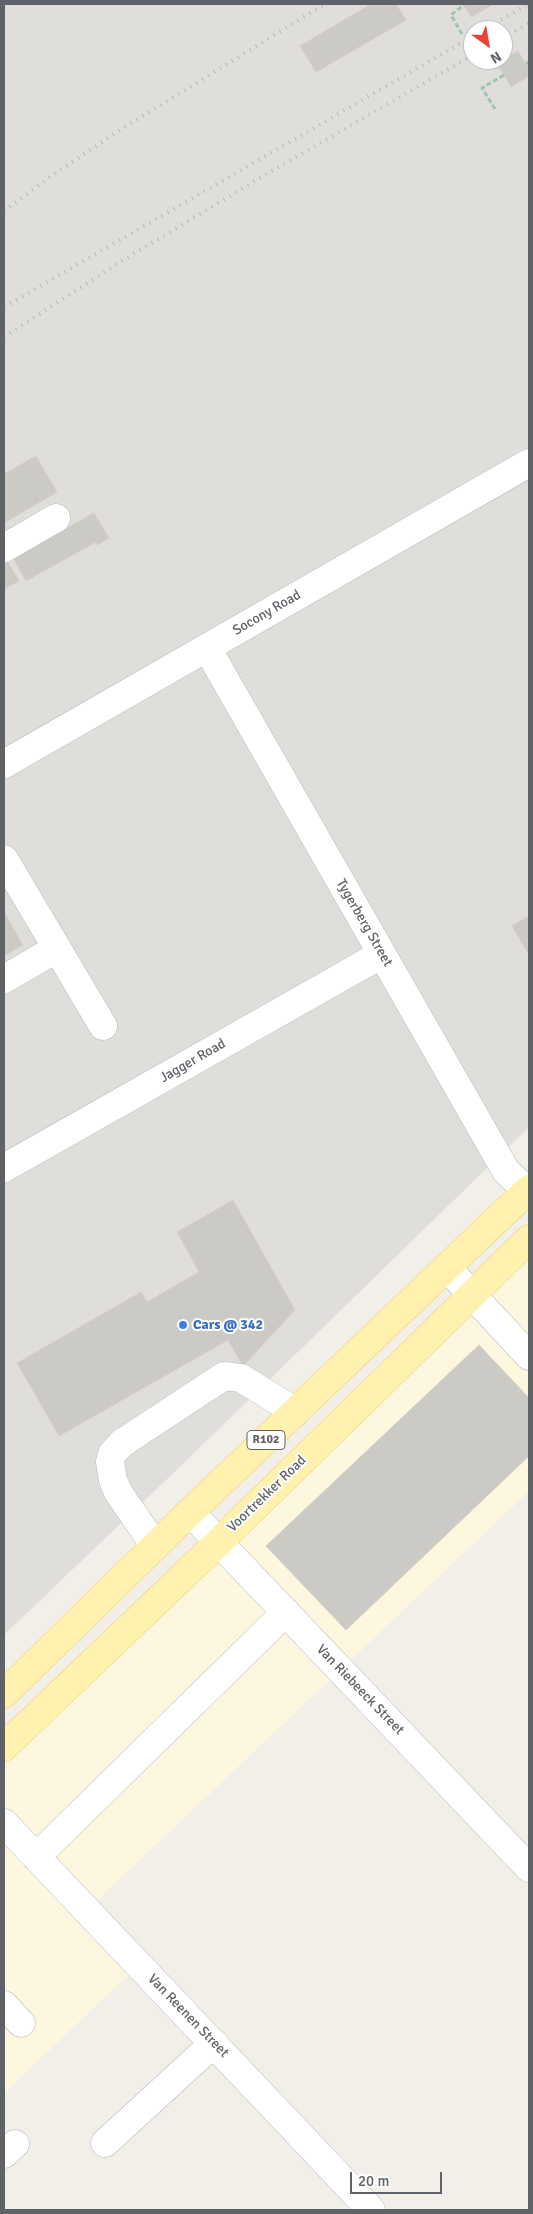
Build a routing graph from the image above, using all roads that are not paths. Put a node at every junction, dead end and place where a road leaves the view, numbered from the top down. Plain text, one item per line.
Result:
1 (529, 463) edge
2 (56, 518) dead end
3 (4, 548) edge
4 (207, 648) junction
5 (4, 764) edge
6 (4, 859) edge
7 (56, 948) junction
8 (382, 954) junction
9 (4, 979) edge
10 (103, 1026) dead end
11 (4, 1168) edge
12 (528, 1191) edge
13 (529, 1239) edge
14 (447, 1268) junction
15 (472, 1295) junction
16 (529, 1356) edge
17 (296, 1412) junction
18 (190, 1512) junction
19 (219, 1542) junction
20 (155, 1546) junction
21 (286, 1612) junction
22 (4, 1694) edge
23 (4, 1747) edge
24 (4, 1823) edge
25 (36, 1857) junction
26 (529, 1868) edge
27 (214, 2043) junction
28 (105, 2143) dead end
29 (371, 2210) edge

1 - 4 street, Socony Road
2 - 3 street
4 - 5 street, Socony Road
4 - 8 street, Tygerberg Street
6 - 7 street
7 - 9 street
7 - 10 street
8 - 11 street, Jagger Road
8 - 12 street, Tygerberg Street
12 - 14 main road, R102
13 - 15 main road, Voortrekker Road / R102
14 - 15 street
14 - 17 main road, R102
15 - 16 street
15 - 19 main road, Voortrekker Road / R102
17 - 18 main road, R102
17 - 20 street
18 - 19 street, Van Riebeeck Street
18 - 20 main road, R102
19 - 21 street, Van Riebeeck Street
19 - 23 main road, Voortrekker Road / R102
20 - 22 main road, R102
21 - 25 street
21 - 26 street, Van Riebeeck Street
24 - 25 street, Van Reenen Street
25 - 27 street, Van Reenen Street
27 - 28 street
27 - 29 street, Van Reenen Street

